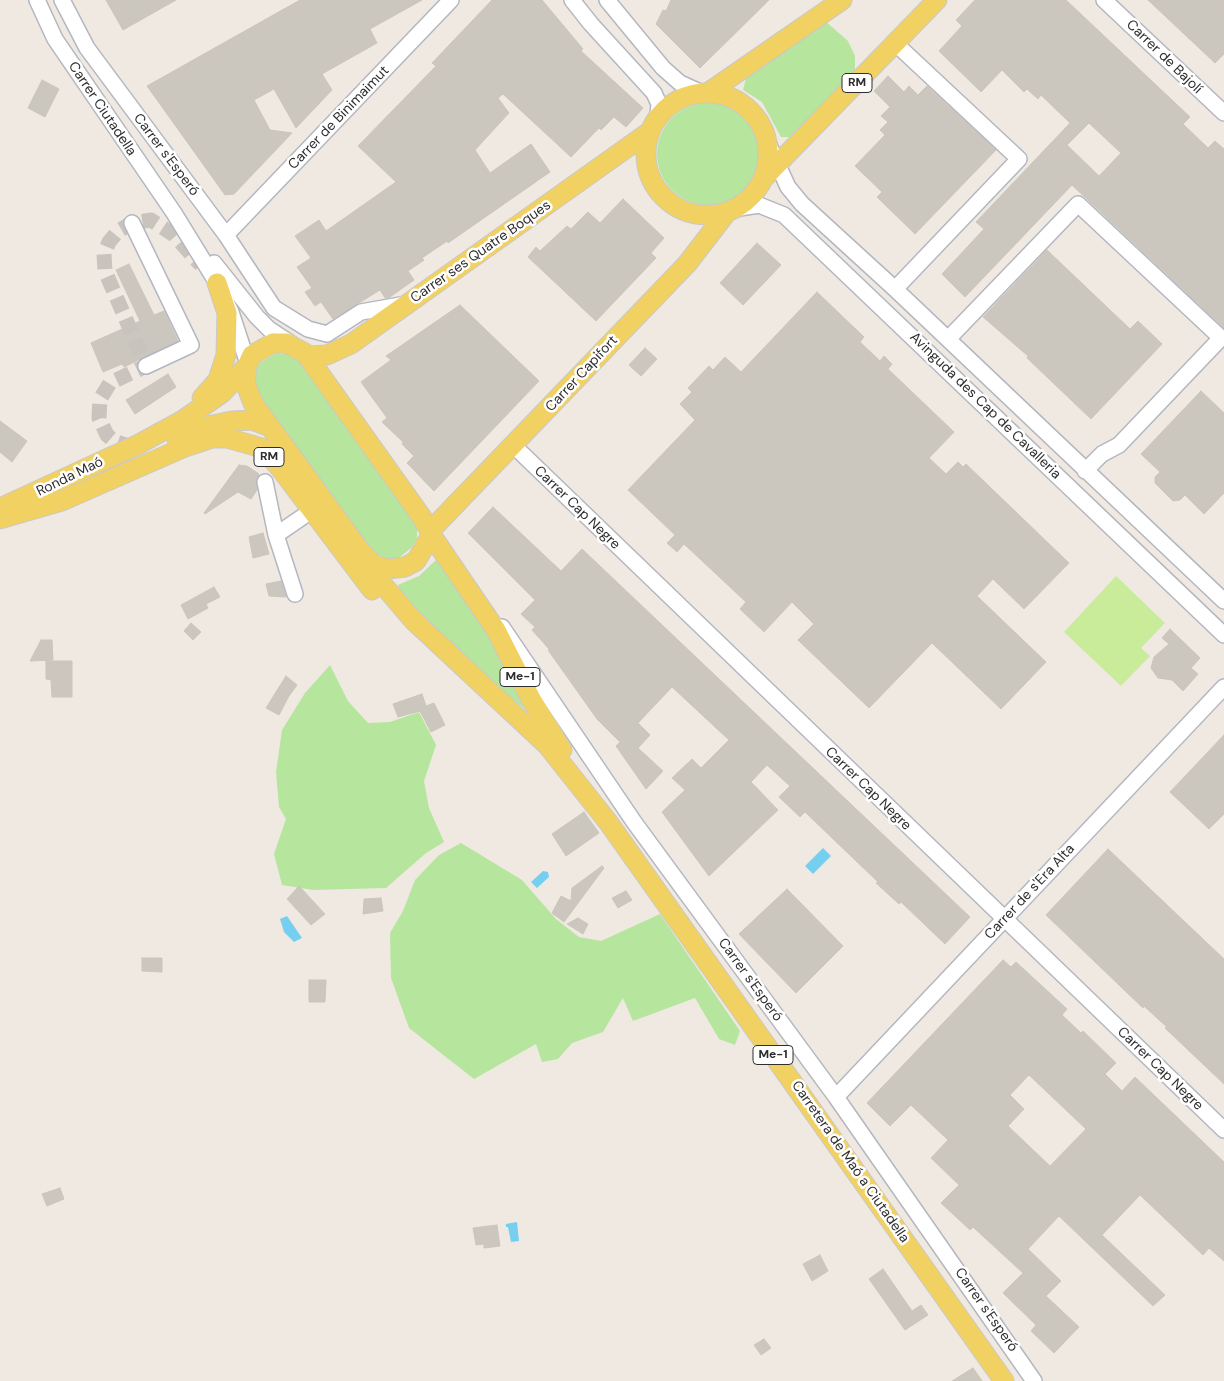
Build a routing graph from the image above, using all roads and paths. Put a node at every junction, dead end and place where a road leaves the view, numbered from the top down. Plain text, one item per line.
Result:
1 (37, 0) edge
2 (62, 0) edge
3 (451, 0) edge
4 (572, 0) edge
5 (607, 0) edge
6 (842, 0) edge
7 (937, 0) edge
8 (1104, 0) edge
9 (896, 44) junction
10 (705, 92) junction
11 (1224, 114) edge
12 (658, 115) junction
13 (649, 132) junction
14 (767, 141) junction
15 (778, 167) junction
16 (762, 181) junction
17 (730, 210) junction
18 (174, 213) junction
19 (132, 223) dead end
20 (226, 235) junction
21 (217, 283) junction
22 (895, 289) junction
23 (407, 304) junction
24 (948, 339) junction
25 (302, 351) junction
26 (247, 365) junction
27 (146, 366) dead end
28 (270, 427) junction
29 (147, 440) junction
30 (514, 446) junction
31 (1085, 471) junction
32 (265, 482) dead end
33 (0, 508) edge
34 (311, 511) junction
35 (0, 518) edge
36 (430, 532) junction
37 (276, 535) junction
38 (362, 553) junction
39 (464, 582) junction
40 (295, 594) dead end
41 (1224, 601) edge
42 (1224, 635) edge
43 (464, 669) junction
44 (1224, 687) edge
45 (608, 822) junction
46 (1003, 919) junction
47 (836, 1097) junction
48 (1224, 1130) edge
49 (1004, 1381) edge
50 (1034, 1381) edge

1 - 18 street, Carrer Ciutadella
2 - 20 street, Carrer s'Esperó
3 - 20 street, Carrer de Binimaimut
4 - 12 street
5 - 10 street
6 - 10 main road
7 - 9 main road, RM
8 - 11 street, Carrer de Bajolí
9 - 15 main road, RM
9 - 22 street
10 - 12 main road
10 - 14 main road, RM
12 - 13 main road
13 - 17 main road
13 - 23 main road, Carrer ses Quatre Boques
14 - 15 street, Avinguda des Cap de Cavalleria
14 - 16 main road, RM
15 - 16 main road, RM
15 - 22 street, Avinguda des Cap de Cavalleria
16 - 17 main road, RM
17 - 30 main road, Carrer Capifort / RM
17 - 42 street, Avinguda des Cap de Cavalleria
18 - 21 street, Carrer Ciutadella
18 - 25 street, Carrer Ciutadella
19 - 27 street
20 - 23 street, Carrer s'Esperó
21 - 26 street, Carrer Ciutadella
21 - 29 main road
22 - 24 street, Avinguda des Cap de Cavalleria
23 - 25 main road, Carrer ses Quatre Boques
24 - 31 street, Avinguda des Cap de Cavalleria
24 - 31 street
25 - 26 main road, Carrer ses Quatre Boques
25 - 36 main road, Carretera de Maó a Ciutadella
26 - 28 main road, RM
26 - 29 main road, Carrer ses Quatre Boques
28 - 35 main road, RM
28 - 38 main road, RM
29 - 33 main road, Ronda Maó
30 - 36 main road, Carrer Capifort / RM
30 - 46 street, Carrer Cap Negre
31 - 41 street, Avinguda des Cap de Cavalleria
32 - 37 street
34 - 35 main road, RM
34 - 37 street
34 - 43 main road, RM
36 - 38 main road, RM
36 - 39 main road, Carretera de Maó a Ciutadella / Me-1
37 - 40 street
38 - 43 main road, Carretera de Maó a Ciutadella / Me-1
39 - 45 main road, Carretera de Maó a Ciutadella / Me-1
39 - 47 street, Carrer s'Esperó
43 - 45 main road, Carretera de Maó a Ciutadella / Me-1
44 - 46 street, Carrer de s'Era Alta
45 - 49 main road, Carretera de Maó a Ciutadella / Me-1
46 - 47 street, Carrer de s'Era Alta
46 - 48 street, Carrer Cap Negre
47 - 50 street, Carrer s'Esperó

